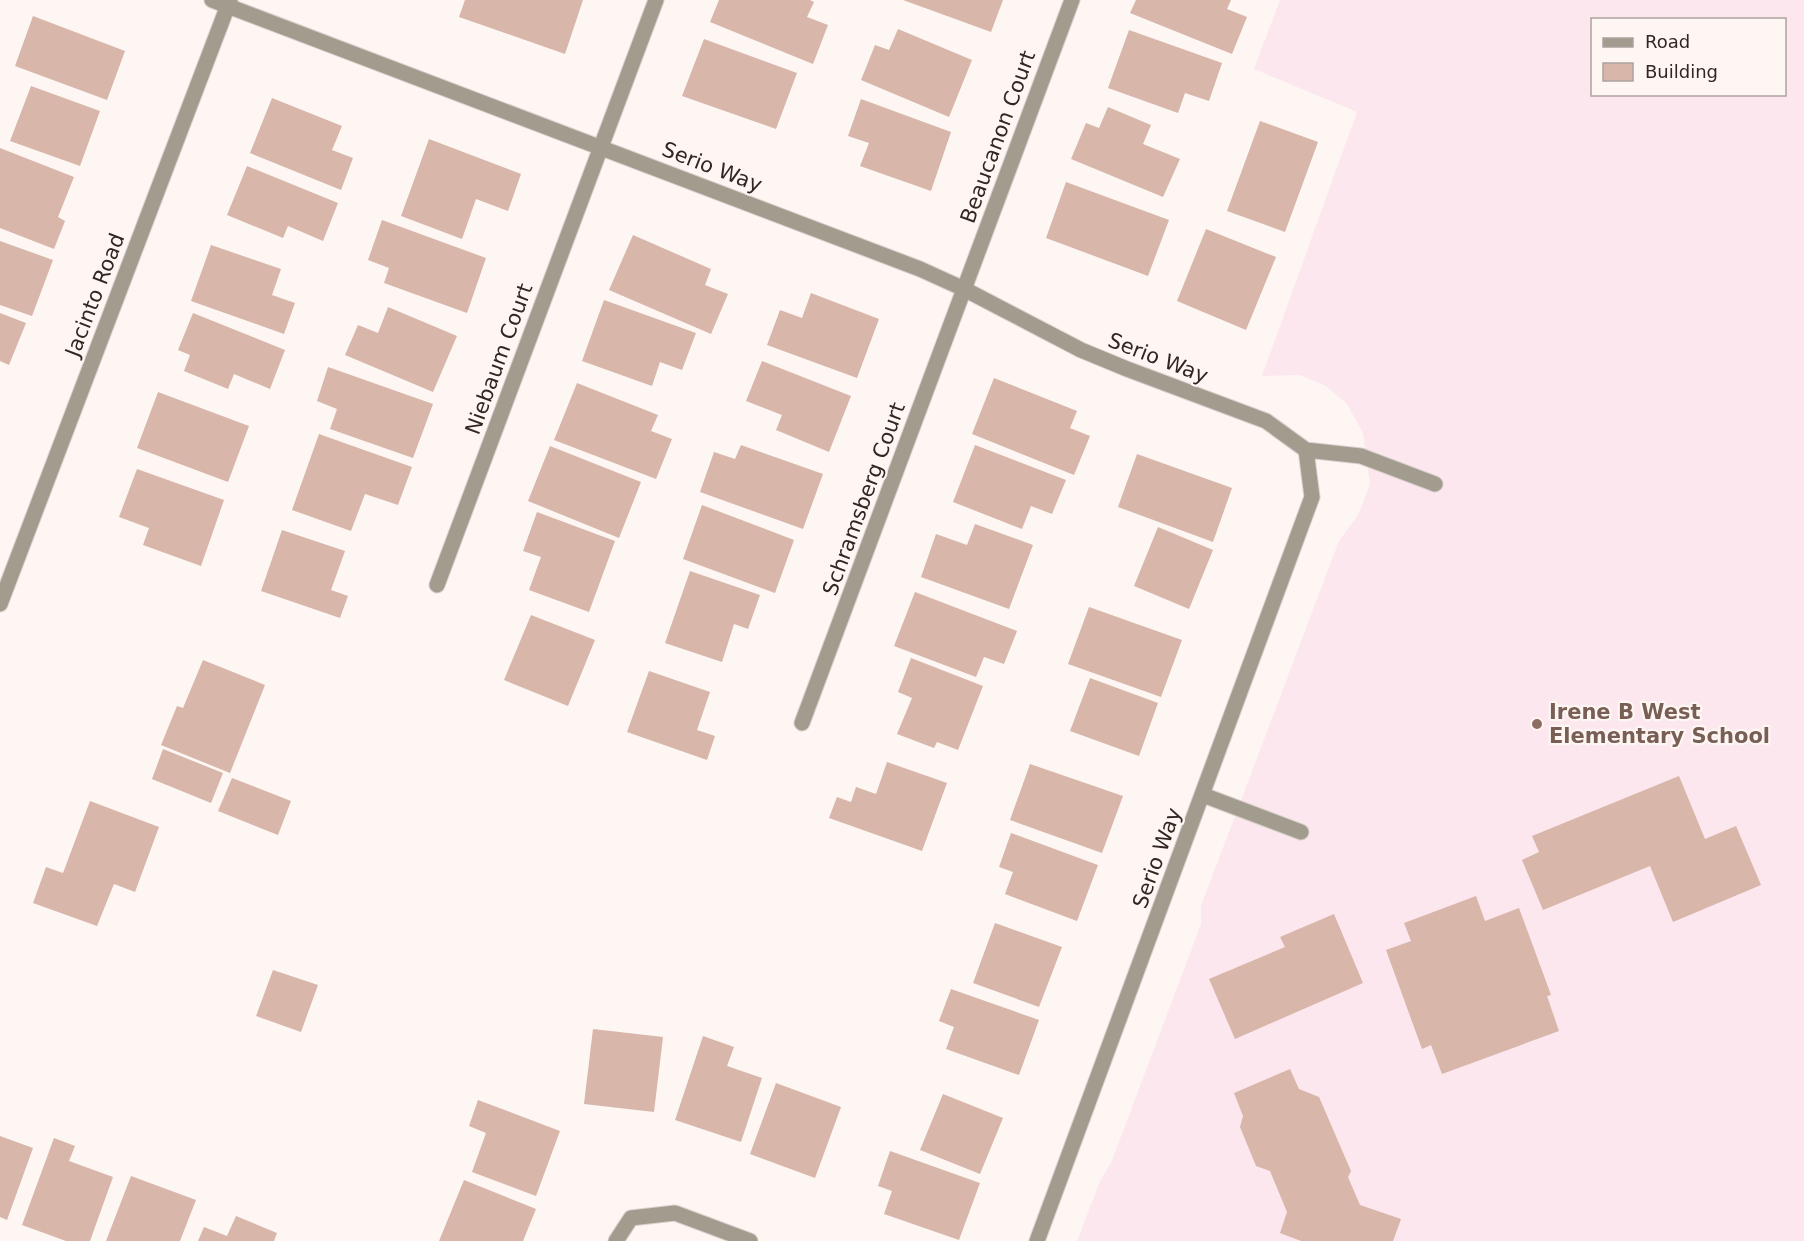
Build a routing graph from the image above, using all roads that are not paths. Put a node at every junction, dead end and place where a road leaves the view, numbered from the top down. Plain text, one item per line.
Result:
1 (212, 0) edge
2 (656, 0) edge
3 (1072, 0) edge
4 (229, 3) edge
5 (601, 147) junction
6 (964, 289) junction
7 (1305, 450) junction
8 (1435, 484) dead end
9 (437, 585) dead end
10 (0, 604) edge
11 (802, 723) dead end
12 (1203, 795) junction
13 (1301, 832) dead end
14 (616, 1241) edge
15 (750, 1241) edge
16 (1036, 1241) edge

1 - 4 street, Serio Way
2 - 5 street, Niebaum Court
3 - 6 street, Beaucanon Court
4 - 5 street, Serio Way
4 - 10 street, Jacinto Road
5 - 6 street, Serio Way
5 - 9 street, Niebaum Court
6 - 7 street, Serio Way
6 - 11 street, Schramsberg Court
7 - 8 street
7 - 12 street, Serio Way
12 - 13 street
12 - 16 street, Serio Way
14 - 15 street

